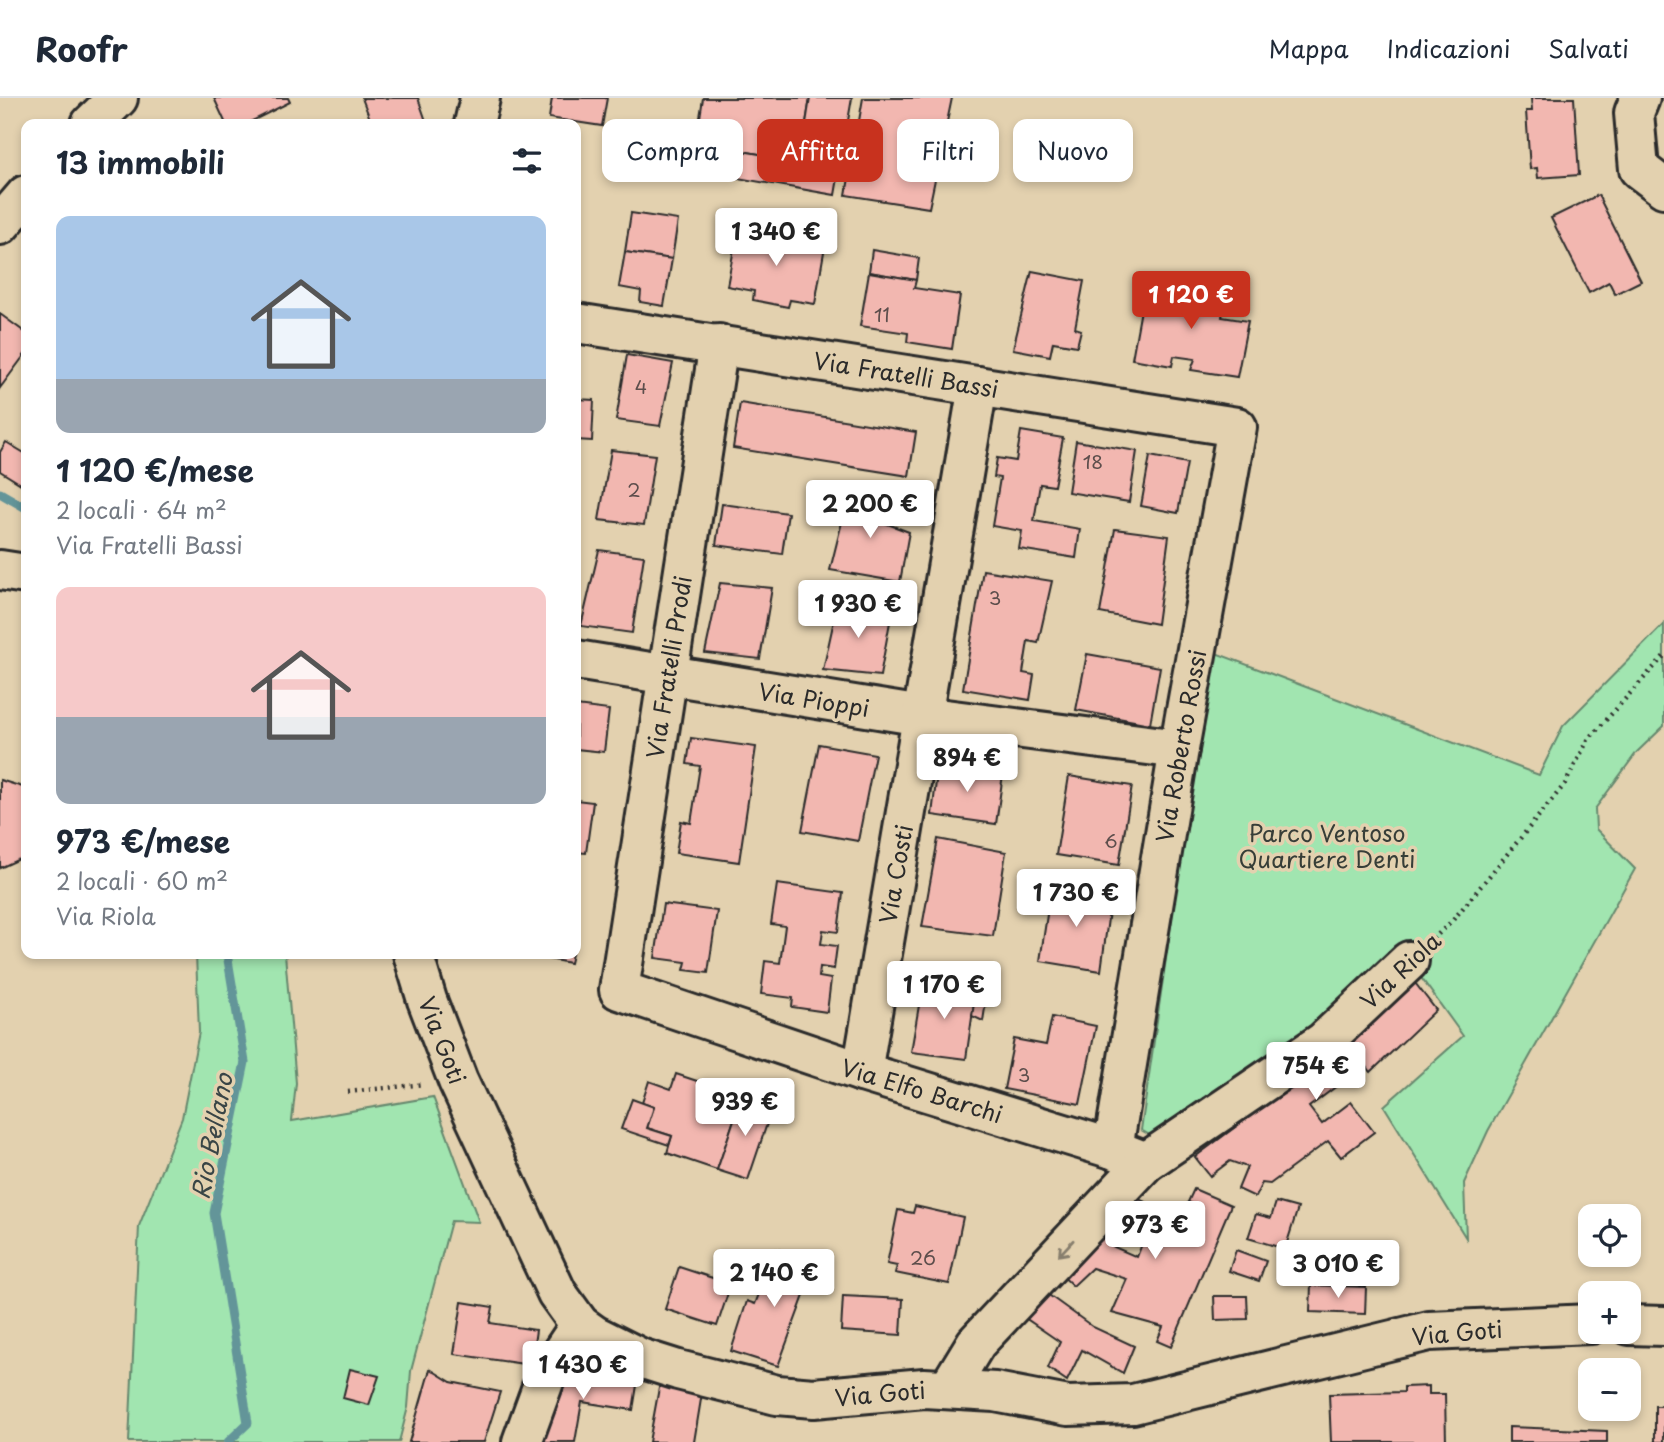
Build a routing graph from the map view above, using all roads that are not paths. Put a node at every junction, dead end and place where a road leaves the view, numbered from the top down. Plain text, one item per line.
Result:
1 (118, 98) edge
2 (480, 98) edge
3 (1640, 98) edge
4 (96, 119) edge
5 (475, 119) edge
6 (1664, 188) edge
7 (21, 201) edge
8 (0, 225) edge
9 (581, 324) edge
10 (719, 344) junction
11 (978, 386) junction
12 (1237, 427) joint
13 (0, 570) edge
14 (21, 573) edge
15 (581, 661) edge
16 (667, 675) junction
17 (922, 716) junction
18 (1179, 749) junction
19 (415, 959) edge
20 (1409, 961) road end
21 (619, 990) joint
22 (862, 1072) junction
23 (1130, 1156) junction
24 (580, 1325) junction
25 (1578, 1325) edge
26 (1641, 1325) edge
27 (1664, 1326) edge
28 (948, 1389) junction
29 (522, 1442) edge

1 - 4 street
2 - 5 street
3 - 6 street
7 - 8 street
9 - 10 street, Via Fratelli Bassi
10 - 11 street, Via Fratelli Bassi
10 - 16 street, Via Fratelli Prodi
11 - 12 street, Via Fratelli Bassi
11 - 17 street, Via Costi
12 - 18 street, Via Roberto Rossi
13 - 14 street
15 - 16 street, Via Pioppi
16 - 17 street, Via Pioppi
16 - 21 street, Via Fratelli Prodi
17 - 18 street, Via Pioppi
17 - 22 street, Via Costi
18 - 23 street, Via Roberto Rossi
19 - 24 street, Via Goti
20 - 23 street, Via Riola
21 - 22 street, Via Elfo Barchi
22 - 23 street, Via Elfo Barchi
23 -> 28 street, Via Riola
24 - 28 street, Via Goti
24 - 29 street
25 - 28 street, Via Goti
26 - 27 street

